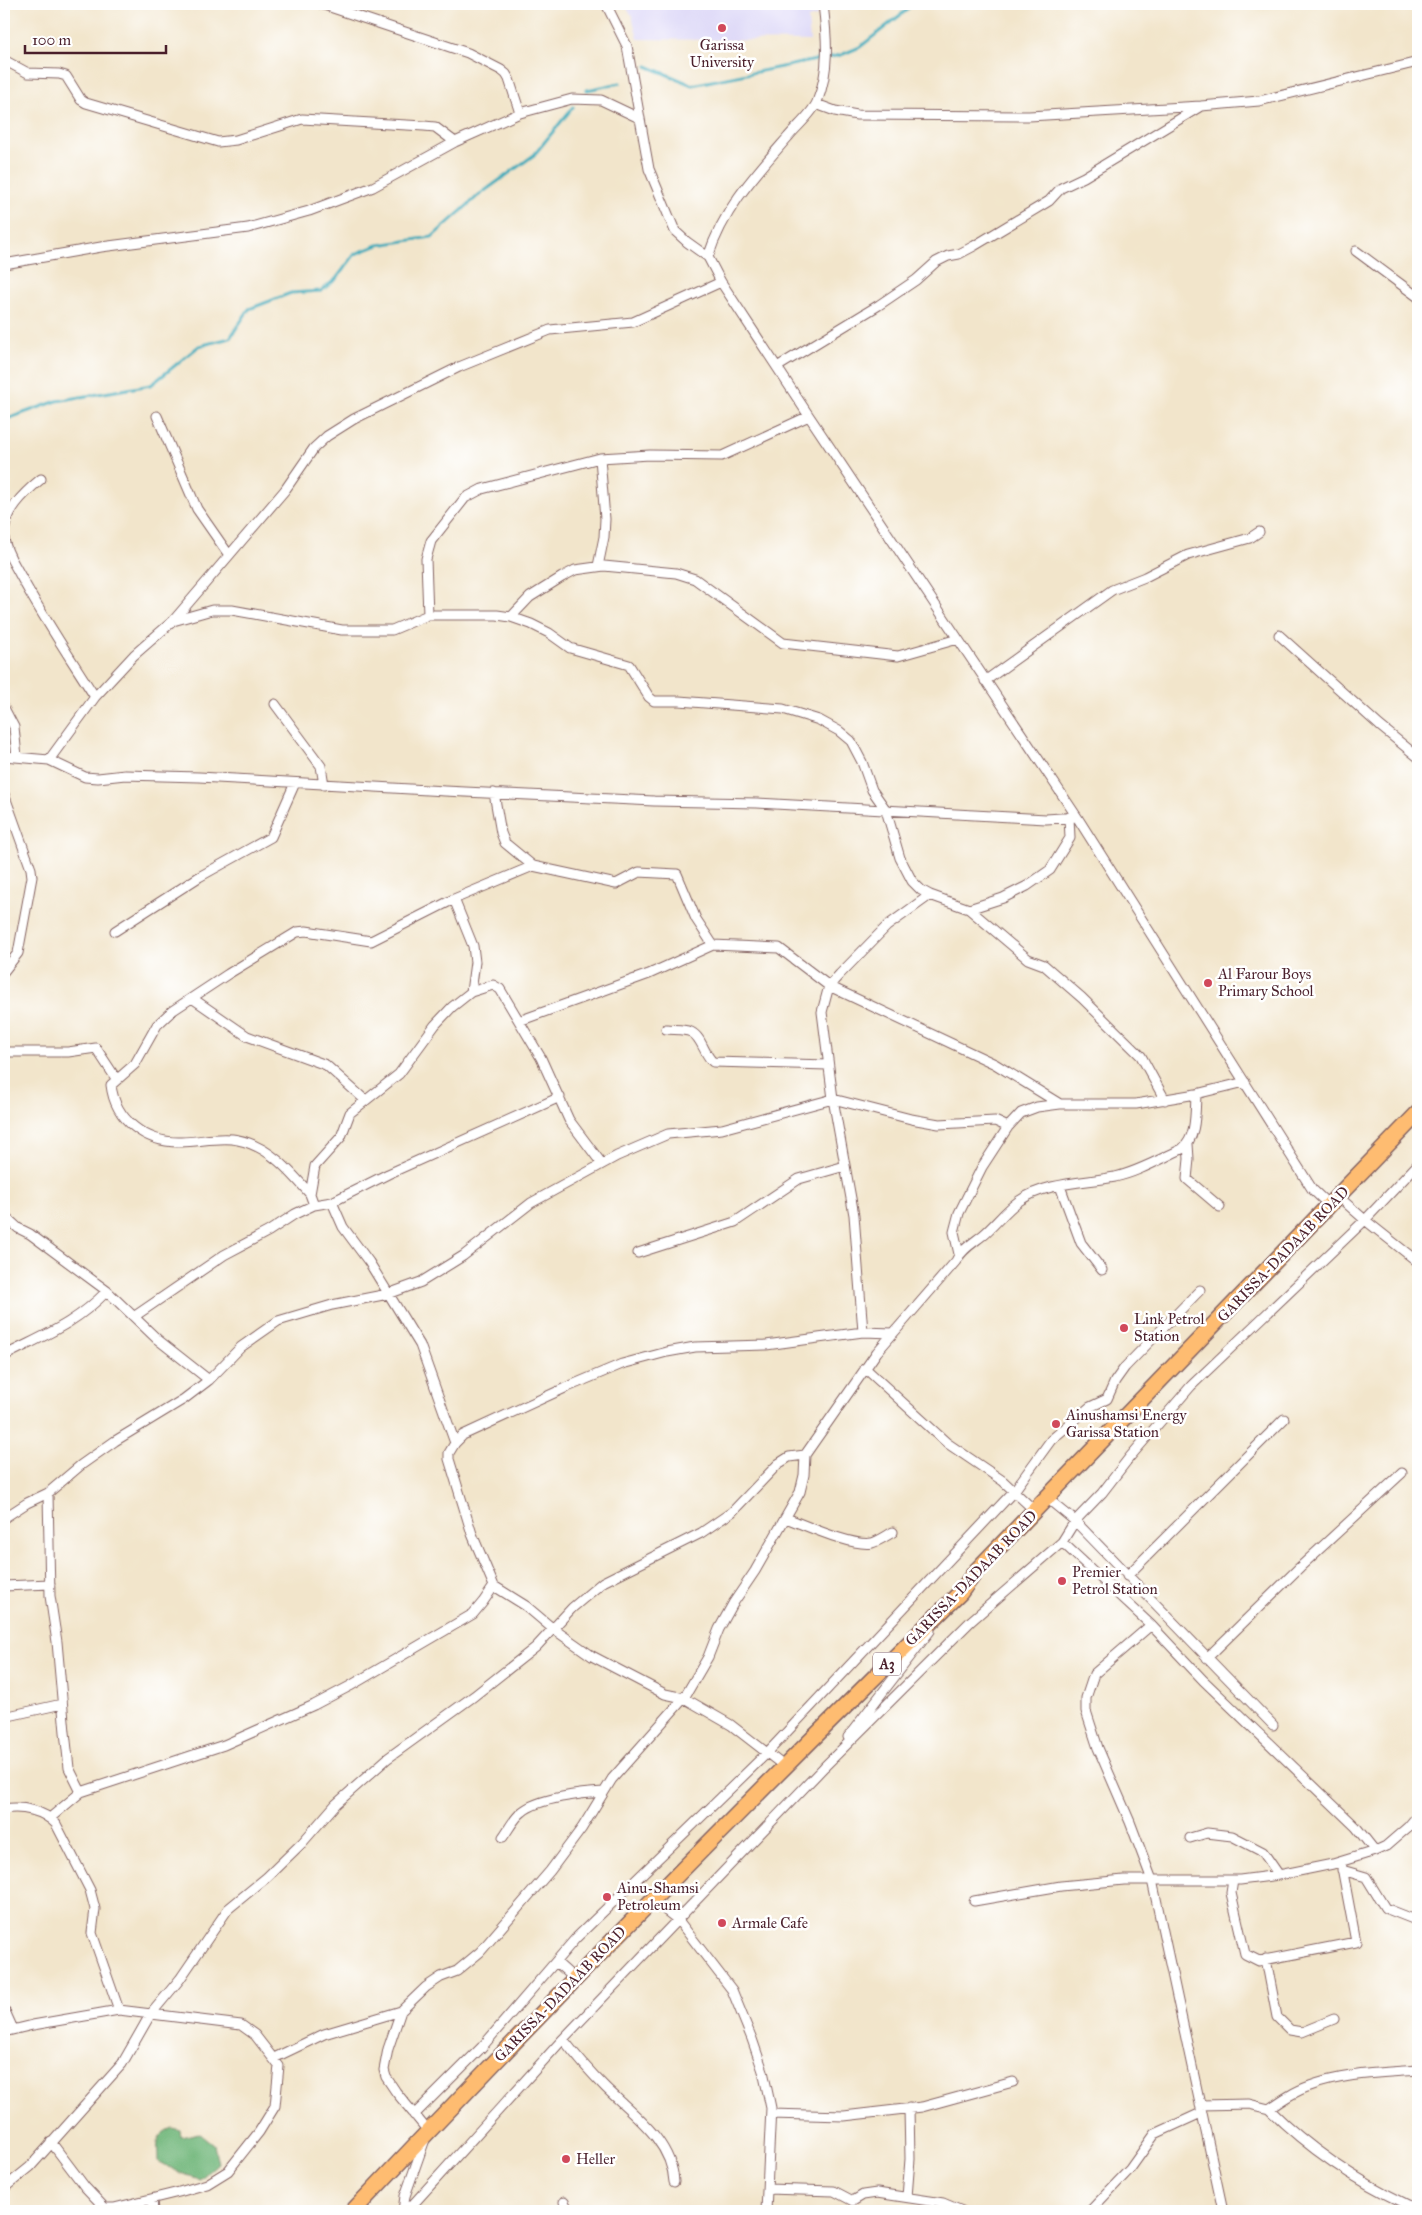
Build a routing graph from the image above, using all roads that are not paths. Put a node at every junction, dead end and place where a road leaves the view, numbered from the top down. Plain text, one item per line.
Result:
1 (321, 4) edge
2 (606, 4) edge
3 (823, 4) edge
4 (4, 60) edge
5 (1418, 62) edge
6 (816, 104) junction
7 (1201, 106) junction
8 (520, 113) junction
9 (639, 118) junction
10 (455, 142) junction
11 (1356, 251) dead end
12 (708, 258) junction
13 (4, 264) edge
14 (721, 282) junction
15 (1418, 297) edge
16 (777, 366) junction
17 (157, 416) dead end
18 (808, 416) junction
19 (600, 458) junction
20 (41, 479) dead end
21 (1259, 532) dead end
22 (229, 555) junction
23 (598, 566) junction
24 (428, 615) junction
25 (511, 617) junction
26 (173, 621) junction
27 (1279, 635) dead end
28 (958, 639) junction
29 (985, 681) junction
30 (95, 697) junction
31 (275, 704) dead end
32 (4, 708) edge
33 (4, 756) edge
34 (17, 757) junction
35 (1418, 757) edge
36 (49, 760) junction
37 (295, 783) junction
38 (324, 785) junction
39 (494, 793) junction
40 (4, 794) edge
41 (886, 810) junction
42 (1073, 817) junction
43 (533, 866) junction
44 (930, 895) junction
45 (454, 899) junction
46 (969, 909) junction
47 (115, 931) dead end
48 (713, 945) junction
49 (4, 971) edge
50 (829, 986) junction
51 (471, 992) junction
52 (192, 998) junction
53 (519, 1020) junction
54 (666, 1028) dead end
55 (4, 1052) edge
56 (828, 1065) junction
57 (117, 1080) junction
58 (1244, 1082) junction
59 (1196, 1094) junction
60 (560, 1097) junction
61 (833, 1099) junction
62 (365, 1100) junction
63 (1165, 1100) junction
64 (1060, 1104) junction
65 (1418, 1113) edge
66 (1008, 1127) junction
67 (1188, 1144) junction
68 (602, 1164) junction
69 (1418, 1164) edge
70 (845, 1166) junction
71 (1060, 1186) junction
72 (310, 1194) junction
73 (332, 1202) junction
74 (1334, 1202) junction
75 (314, 1205) junction
76 (1220, 1207) dead end
77 (4, 1215) edge
78 (1365, 1220) junction
79 (638, 1253) dead end
80 (959, 1254) junction
81 (1418, 1262) edge
82 (1102, 1270) dead end
83 (1200, 1290) dead end
84 (107, 1291) junction
85 (388, 1294) junction
86 (134, 1316) junction
87 (863, 1332) junction
88 (893, 1333) junction
89 (4, 1356) edge
90 (865, 1368) junction
91 (209, 1380) junction
92 (1284, 1418) dead end
93 (455, 1443) junction
94 (805, 1456) junction
95 (1402, 1473) dead end
96 (1014, 1491) junction
97 (48, 1493) junction
98 (1047, 1498) junction
99 (1035, 1511) junction
100 (4, 1518) edge
101 (786, 1518) junction
102 (1075, 1521) junction
103 (893, 1532) dead end
104 (1062, 1542) junction
105 (1127, 1576) junction
106 (50, 1584) junction
107 (4, 1586) edge
108 (494, 1586) junction
109 (960, 1593) junction
110 (1151, 1626) junction
111 (552, 1628) junction
112 (1207, 1658) junction
113 (684, 1698) junction
114 (62, 1704) junction
115 (4, 1717) edge
116 (1273, 1725) dead end
117 (767, 1753) junction
118 (784, 1766) junction
119 (824, 1767) junction
120 (81, 1792) junction
121 (604, 1792) junction
122 (4, 1809) edge
123 (1418, 1815) edge
124 (50, 1818) junction
125 (1418, 1824) edge
126 (1408, 1827) junction
127 (503, 1837) dead end
128 (1190, 1838) dead end
129 (1375, 1851) junction
130 (1342, 1866) junction
131 (1279, 1875) junction
132 (1152, 1880) junction
133 (1233, 1880) junction
134 (652, 1900) junction
135 (974, 1901) dead end
136 (678, 1920) junction
137 (1418, 1921) edge
138 (1266, 1959) junction
139 (556, 1962) junction
140 (575, 1979) junction
141 (4, 2009) edge
142 (119, 2010) junction
143 (401, 2011) junction
144 (150, 2015) junction
145 (1334, 2019) dead end
146 (13, 2029) junction
147 (4, 2032) edge
148 (562, 2038) junction
149 (274, 2058) junction
150 (1418, 2070) edge
151 (1013, 2082) dead end
152 (909, 2108) junction
153 (1200, 2109) junction
154 (1269, 2109) junction
155 (771, 2114) junction
156 (414, 2115) junction
157 (428, 2131) junction
158 (51, 2142) junction
159 (674, 2182) dead end
160 (4, 2188) edge
161 (768, 2188) junction
162 (907, 2198) junction
163 (152, 2200) junction
164 (564, 2202) dead end
165 (153, 2211) edge
166 (353, 2211) edge
167 (405, 2211) edge
168 (569, 2211) edge
169 (766, 2211) edge
170 (962, 2211) edge
171 (1090, 2211) edge
172 (1223, 2211) edge
173 (1414, 2211) edge

1 - 8 street
2 - 9 street
3 - 6 street
4 - 10 street
5 - 7 street
6 - 7 street
6 - 12 street
7 - 16 street
8 - 9 street
8 - 10 street
9 - 12 street
10 - 13 street
11 - 15 street
12 - 14 street
14 - 16 street
14 - 22 street
16 - 18 street
17 - 22 street
18 - 19 street
18 - 28 street
19 - 23 street
19 - 24 street
20 - 30 street
21 - 29 street
22 - 26 street
23 - 25 street
23 - 28 street
24 - 25 street
24 - 26 street
25 - 41 street
26 - 30 street
27 - 35 street
28 - 29 street
29 - 42 street
30 - 36 street
31 - 38 street
32 - 34 street
33 - 34 street
34 - 36 street
36 - 37 street
37 - 38 street
37 - 47 street
38 - 39 street
39 - 41 street
39 - 43 street
40 - 49 street
41 - 42 street
41 - 44 street
42 - 46 street
42 - 58 street
43 - 45 street
43 - 48 street
44 - 46 street
44 - 50 street
45 - 51 street
45 - 52 street
46 - 63 street
48 - 50 street
48 - 53 street
50 - 56 street
50 - 64 street
51 - 53 street
51 - 62 street
52 - 57 street
52 - 62 street
53 - 60 street
54 - 56 street
55 - 57 street
56 - 61 street
57 - 72 street
58 - 59 street
58 - 74 street
59 - 63 street
59 - 67 street
60 - 68 street
60 - 73 street
61 - 66 street
61 - 68 street
61 - 70 street
62 - 72 street
63 - 64 street
64 - 66 street
65 - 74 highway, GARISSA-DADAAB ROAD / A3
66 - 80 street
67 - 71 street
67 - 76 street
68 - 85 street
69 - 78 street
70 - 79 street
70 - 87 street
71 - 80 street
71 - 82 street
72 - 75 street
73 - 75 street
73 - 85 street
74 - 78 street
74 - 98 highway, GARISSA-DADAAB ROAD / A3
75 - 86 street
77 - 84 street
78 - 81 street
78 - 102 street
80 - 88 street
83 - 96 street
84 - 86 street
84 - 89 street
85 - 91 street
85 - 93 street
86 - 91 street
87 - 88 street
87 - 93 street
88 - 90 street
90 - 94 street
90 - 96 street
91 - 97 street
92 - 105 street
93 - 108 street
94 - 101 street
94 - 111 street
95 - 112 street
96 - 99 street
96 - 117 street
97 - 100 street
97 - 106 street
98 - 99 highway, GARISSA-DADAAB ROAD / A3
98 - 102 street
99 - 109 highway, GARISSA-DADAAB ROAD / A3
101 - 103 street
101 - 113 street
102 - 104 street
102 - 105 street
104 - 110 street
104 - 119 street
105 - 112 street
106 - 107 street
106 - 114 street
108 - 111 street
108 - 120 street
109 - 118 highway, GARISSA-DADAAB ROAD / A3
109 - 119 street
110 - 129 street
110 - 132 street
111 - 113 street
111 - 144 street
112 - 116 street
113 - 117 street
113 - 121 street
114 - 115 street
114 - 120 street
117 - 118 street
117 - 139 street
118 - 134 highway, GARISSA-DADAAB ROAD / A3
119 - 136 street
120 - 124 street
121 - 127 street
121 - 143 street
122 - 124 street
123 - 126 street
124 - 142 street
125 - 126 street
126 - 129 street
128 - 131 street
129 - 130 street
130 - 131 street
130 - 137 street
130 - 138 street
131 - 133 street
132 - 133 street
132 - 135 street
132 - 153 street
133 - 138 street
134 - 136 street
134 - 140 highway, GARISSA-DADAAB ROAD / A3
136 - 148 street
136 - 155 street
138 - 145 street
139 - 140 street
139 - 156 street
140 - 157 highway, GARISSA-DADAAB ROAD / A3
141 - 146 street
142 - 144 street
142 - 146 street
143 - 149 street
143 - 156 street
144 - 149 street
144 - 158 street
146 - 147 street
148 - 159 street
148 - 167 street
149 - 163 street
150 - 154 street
151 - 152 street
152 - 155 street
152 - 162 street
153 - 154 street
153 - 171 street
153 - 172 street
154 - 173 street
155 - 161 street
156 - 157 street
157 - 166 highway, GARISSA-DADAAB ROAD / A3
157 - 167 street
158 - 160 street
158 - 163 street
161 - 162 street
161 - 169 street
162 - 170 street
163 - 165 street
164 - 168 street

